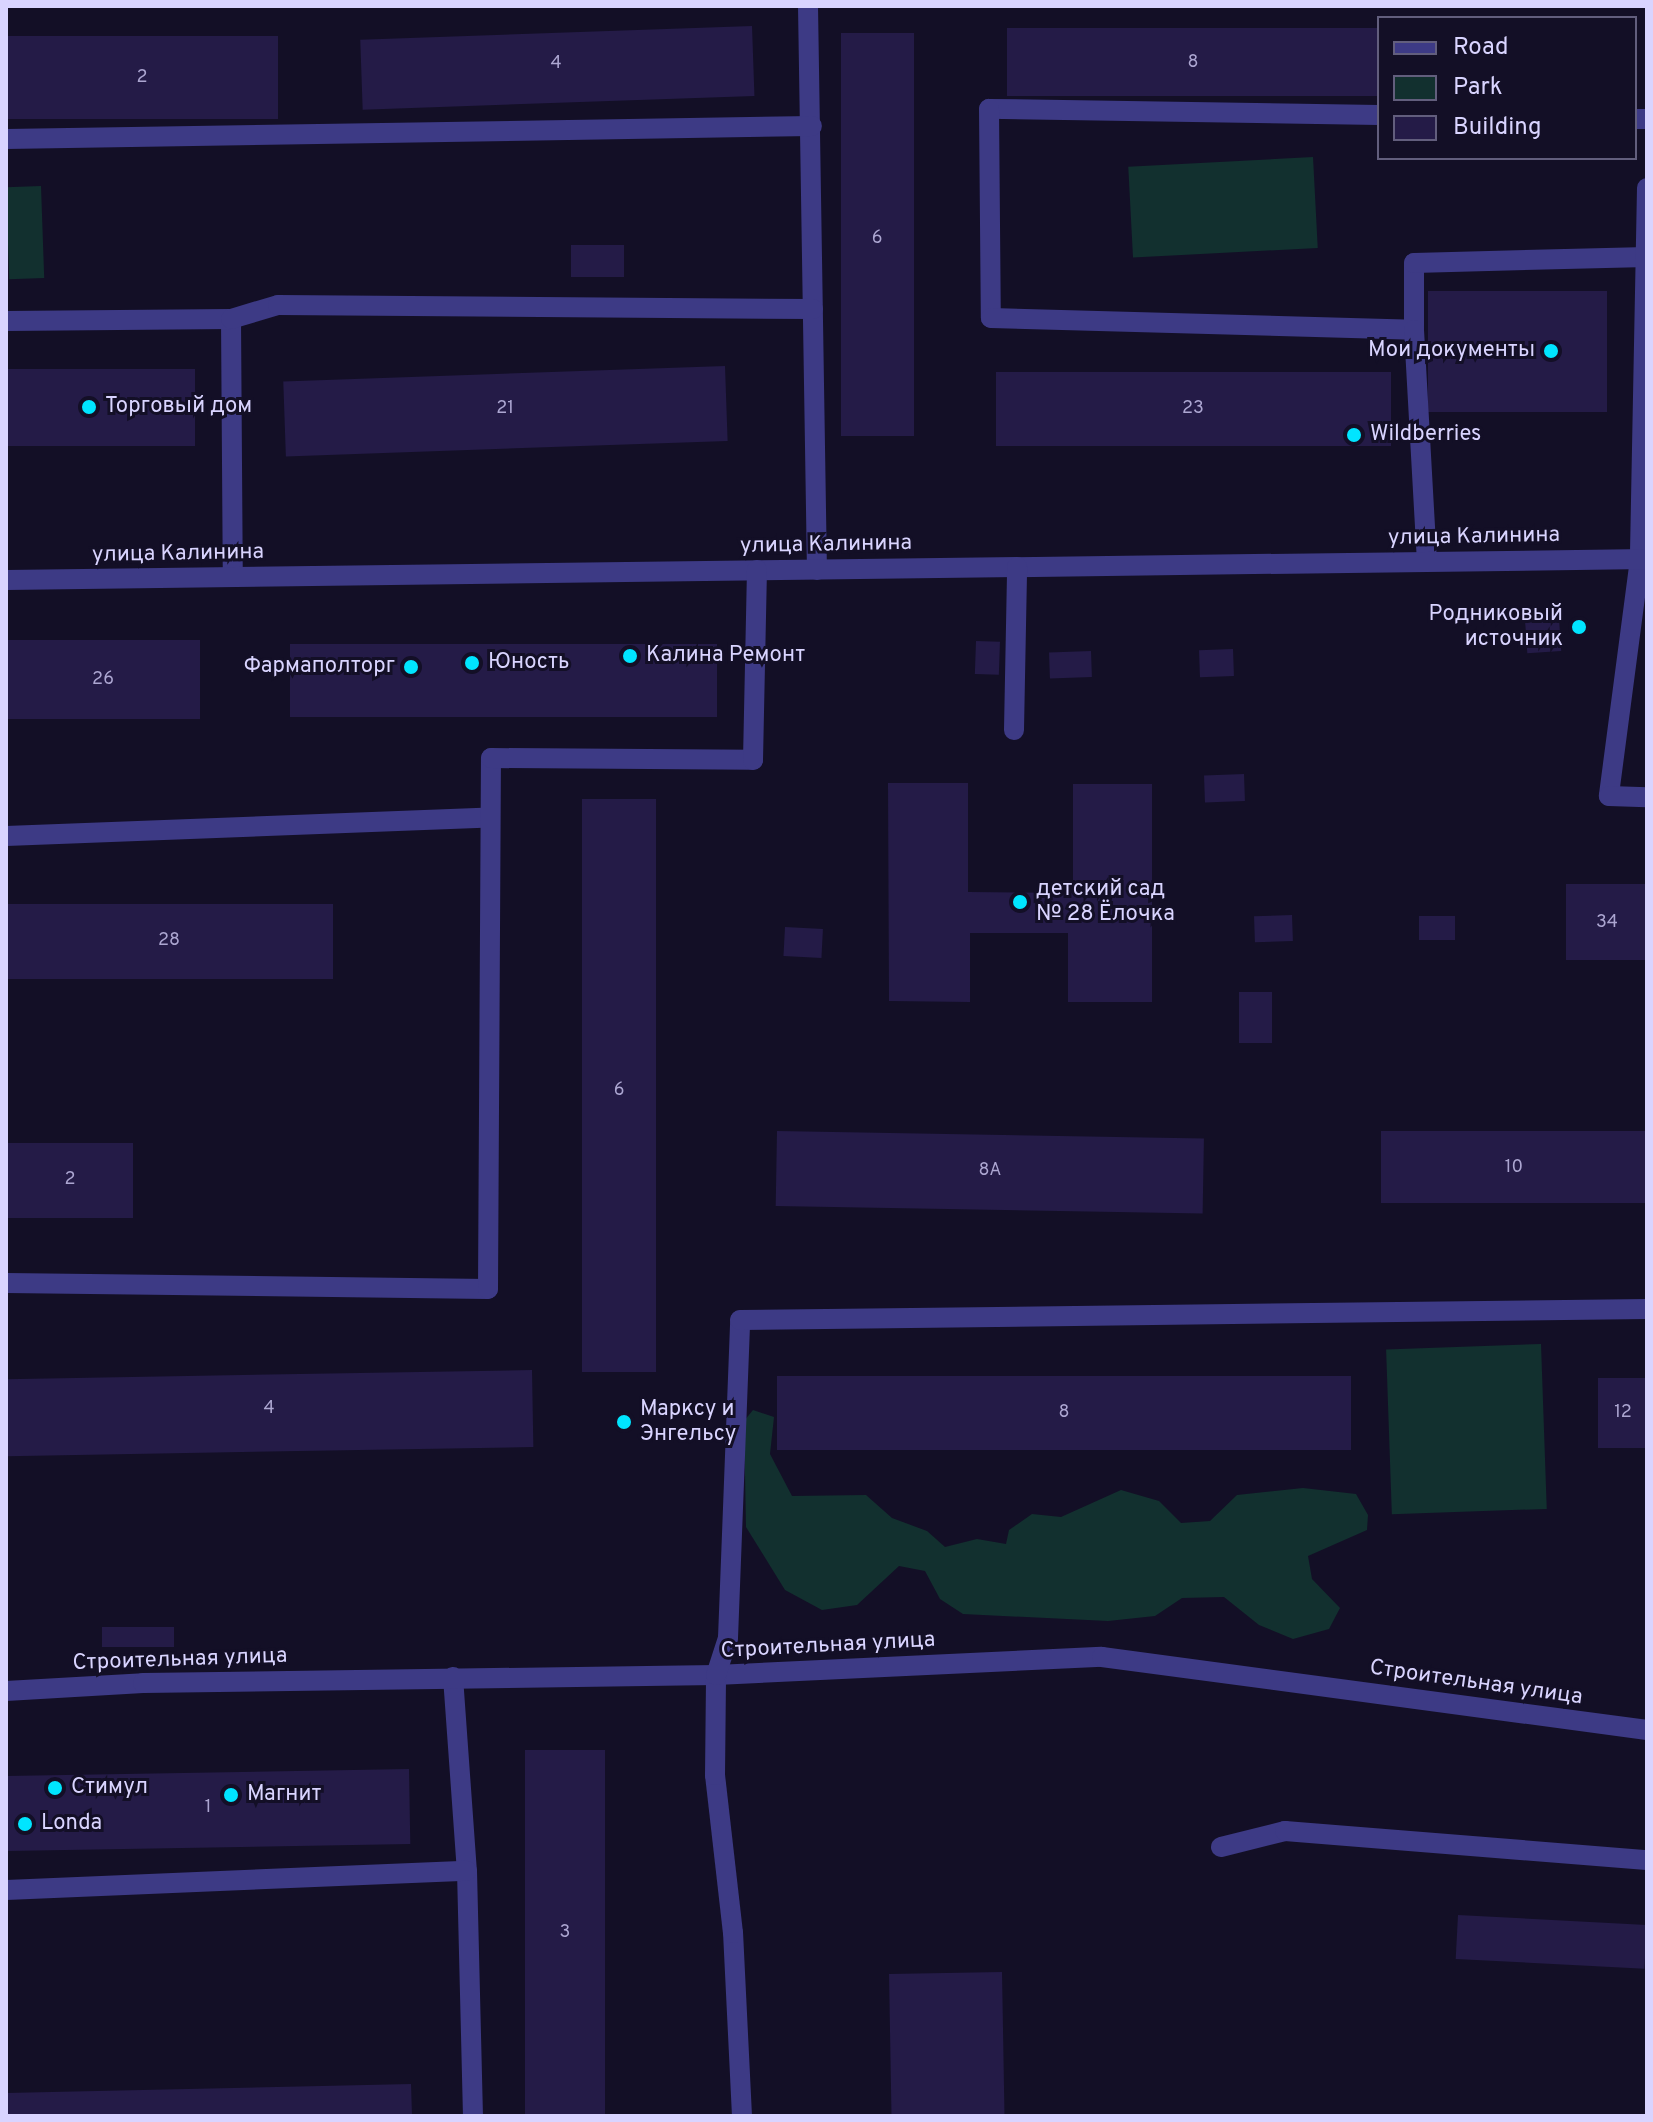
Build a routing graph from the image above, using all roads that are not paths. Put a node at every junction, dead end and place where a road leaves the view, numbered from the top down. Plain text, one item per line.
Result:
1 (808, 6) edge
2 (1377, 115) edge
3 (812, 126) junction
4 (6, 139) edge
5 (1647, 188) edge
6 (1645, 257) edge
7 (813, 309) junction
8 (231, 319) junction
9 (6, 321) edge
10 (1414, 330) junction
11 (1644, 559) edge
12 (1427, 562) junction
13 (1017, 567) junction
14 (757, 570) junction
15 (817, 570) junction
16 (233, 577) junction
17 (6, 580) edge
18 (1014, 730) dead end
19 (1647, 797) edge
20 (490, 817) junction
21 (6, 836) edge
22 (6, 1283) edge
23 (1647, 1309) edge
24 (716, 1675) junction
25 (453, 1677) junction
26 (6, 1691) edge
27 (1647, 1730) edge
28 (1221, 1847) dead end
29 (1647, 1860) edge
30 (467, 1871) junction
31 (6, 1890) edge
32 (473, 2116) edge
33 (742, 2116) edge

1 - 3 street
2 - 10 street
3 - 4 street
3 - 7 street
5 - 6 street
6 - 10 street
6 - 11 street
7 - 8 street
7 - 15 street
8 - 9 street
8 - 16 street
10 - 12 street
11 - 12 street, улица Калинина
11 - 19 street
12 - 13 street, улица Калинина
13 - 15 street, улица Калинина
13 - 18 street
14 - 15 street, улица Калинина
14 - 16 street, улица Калинина
14 - 20 street
16 - 17 street, улица Калинина
20 - 21 street
20 - 22 street
23 - 24 street
24 - 25 street, Строительная улица
24 - 27 street, Строительная улица
24 - 33 street
25 - 26 street, Строительная улица
25 - 30 street
28 - 29 street
30 - 31 street
30 - 32 street

